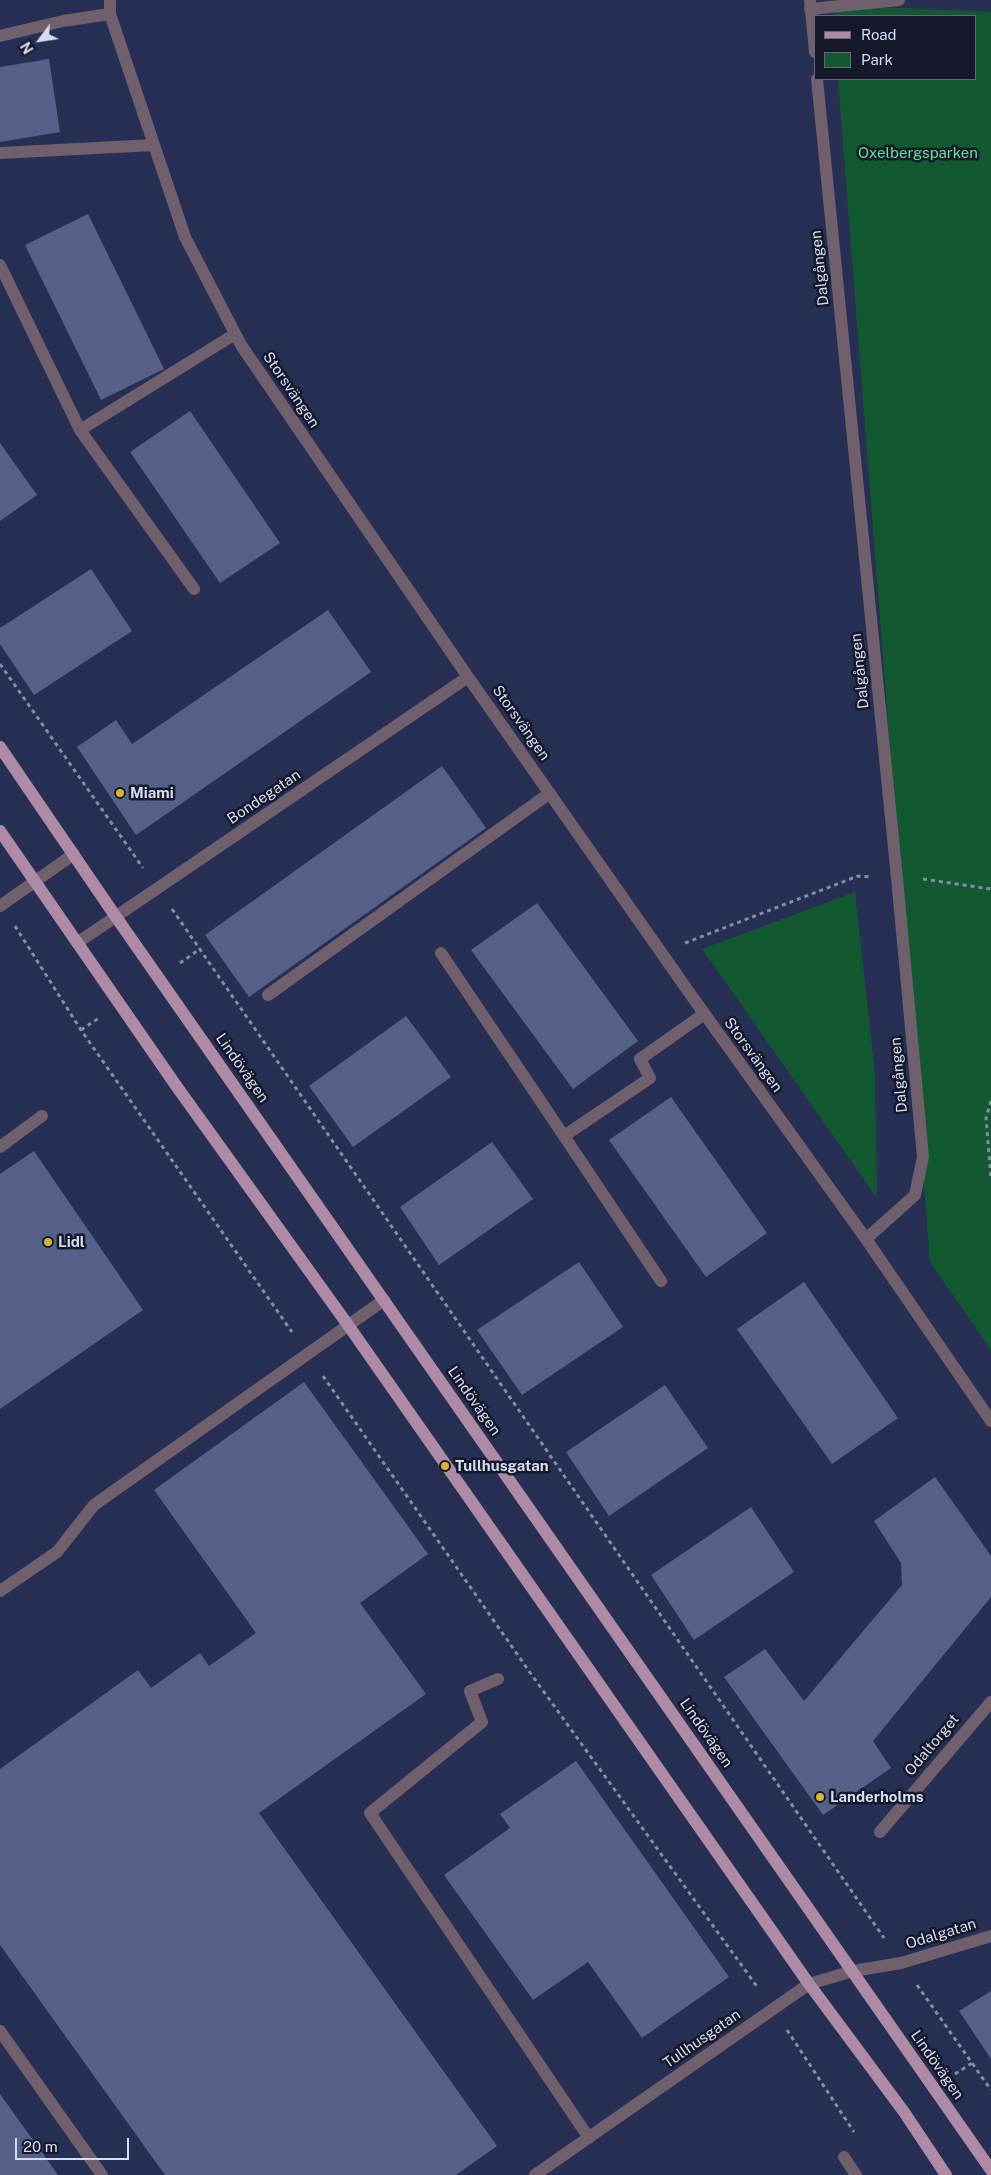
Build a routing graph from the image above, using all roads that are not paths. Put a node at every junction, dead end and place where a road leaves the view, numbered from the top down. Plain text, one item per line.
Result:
1 (110, 0) edge
2 (899, 0) edge
3 (810, 5) edge
4 (110, 14) junction
5 (0, 36) edge
6 (814, 43) edge
7 (818, 80) edge
8 (154, 145) junction
9 (0, 154) edge
10 (0, 265) edge
11 (235, 334) junction
12 (80, 430) junction
13 (194, 588) dead end
14 (468, 677) junction
15 (0, 747) edge
16 (550, 793) junction
17 (0, 831) edge
18 (74, 854) junction
19 (35, 880) junction
20 (1, 905) edge
21 (116, 917) junction
22 (77, 943) junction
23 (441, 953) dead end
24 (268, 996) dead end
25 (704, 1014) junction
26 (42, 1116) dead end
27 (564, 1136) junction
28 (0, 1147) edge
29 (866, 1239) junction
30 (661, 1281) dead end
31 (384, 1300) junction
32 (348, 1325) junction
33 (991, 1421) edge
34 (0, 1591) edge
35 (498, 1679) dead end
36 (991, 1702) edge
37 (880, 1832) dead end
38 (991, 1936) edge
39 (901, 1963) joint
40 (853, 1971) junction
41 (809, 1984) junction
42 (0, 2031) edge
43 (589, 2138) junction
44 (844, 2157) dead end
45 (552, 2170) edge
46 (991, 2170) edge
47 (102, 2175) edge
48 (535, 2175) edge
49 (856, 2175) edge
50 (946, 2175) edge

1 - 4 street, Storsvängen
2 - 3 street
3 - 6 street
4 - 5 street
4 - 8 street, Storsvängen
7 - 29 street, Dalgången
8 - 9 street
8 - 11 street, Storsvängen
10 - 12 street
11 - 12 street
11 - 14 street, Storsvängen
12 - 13 street
14 - 16 street, Storsvängen
14 - 21 street, Bondegatan
15 - 18 main road, Lindövägen
16 - 24 street
16 - 25 street, Storsvängen
17 - 19 main road
18 - 19 street
18 - 21 main road, Lindövägen
19 - 20 street
19 - 22 main road
21 - 22 street, Bondegatan
21 - 31 main road, Lindövägen
22 - 32 main road
23 - 27 street
25 - 27 street
25 - 29 street, Storsvängen
26 - 28 street
27 - 30 street
29 - 33 street, Storsvängen
31 - 32 street
31 - 40 main road, Lindövägen
32 - 34 street
32 - 41 main road
35 - 43 street
36 - 37 street, Odaltorget
38 - 39 street, Odalgatan
39 - 40 street, Tullhusgatan
40 - 41 street, Tullhusgatan
40 - 46 main road, Lindövägen
41 - 43 street, Tullhusgatan
41 - 50 main road
42 - 47 street
43 - 45 street, Tullhusgatan
44 - 49 street
45 - 48 street, Tullhusgatan

